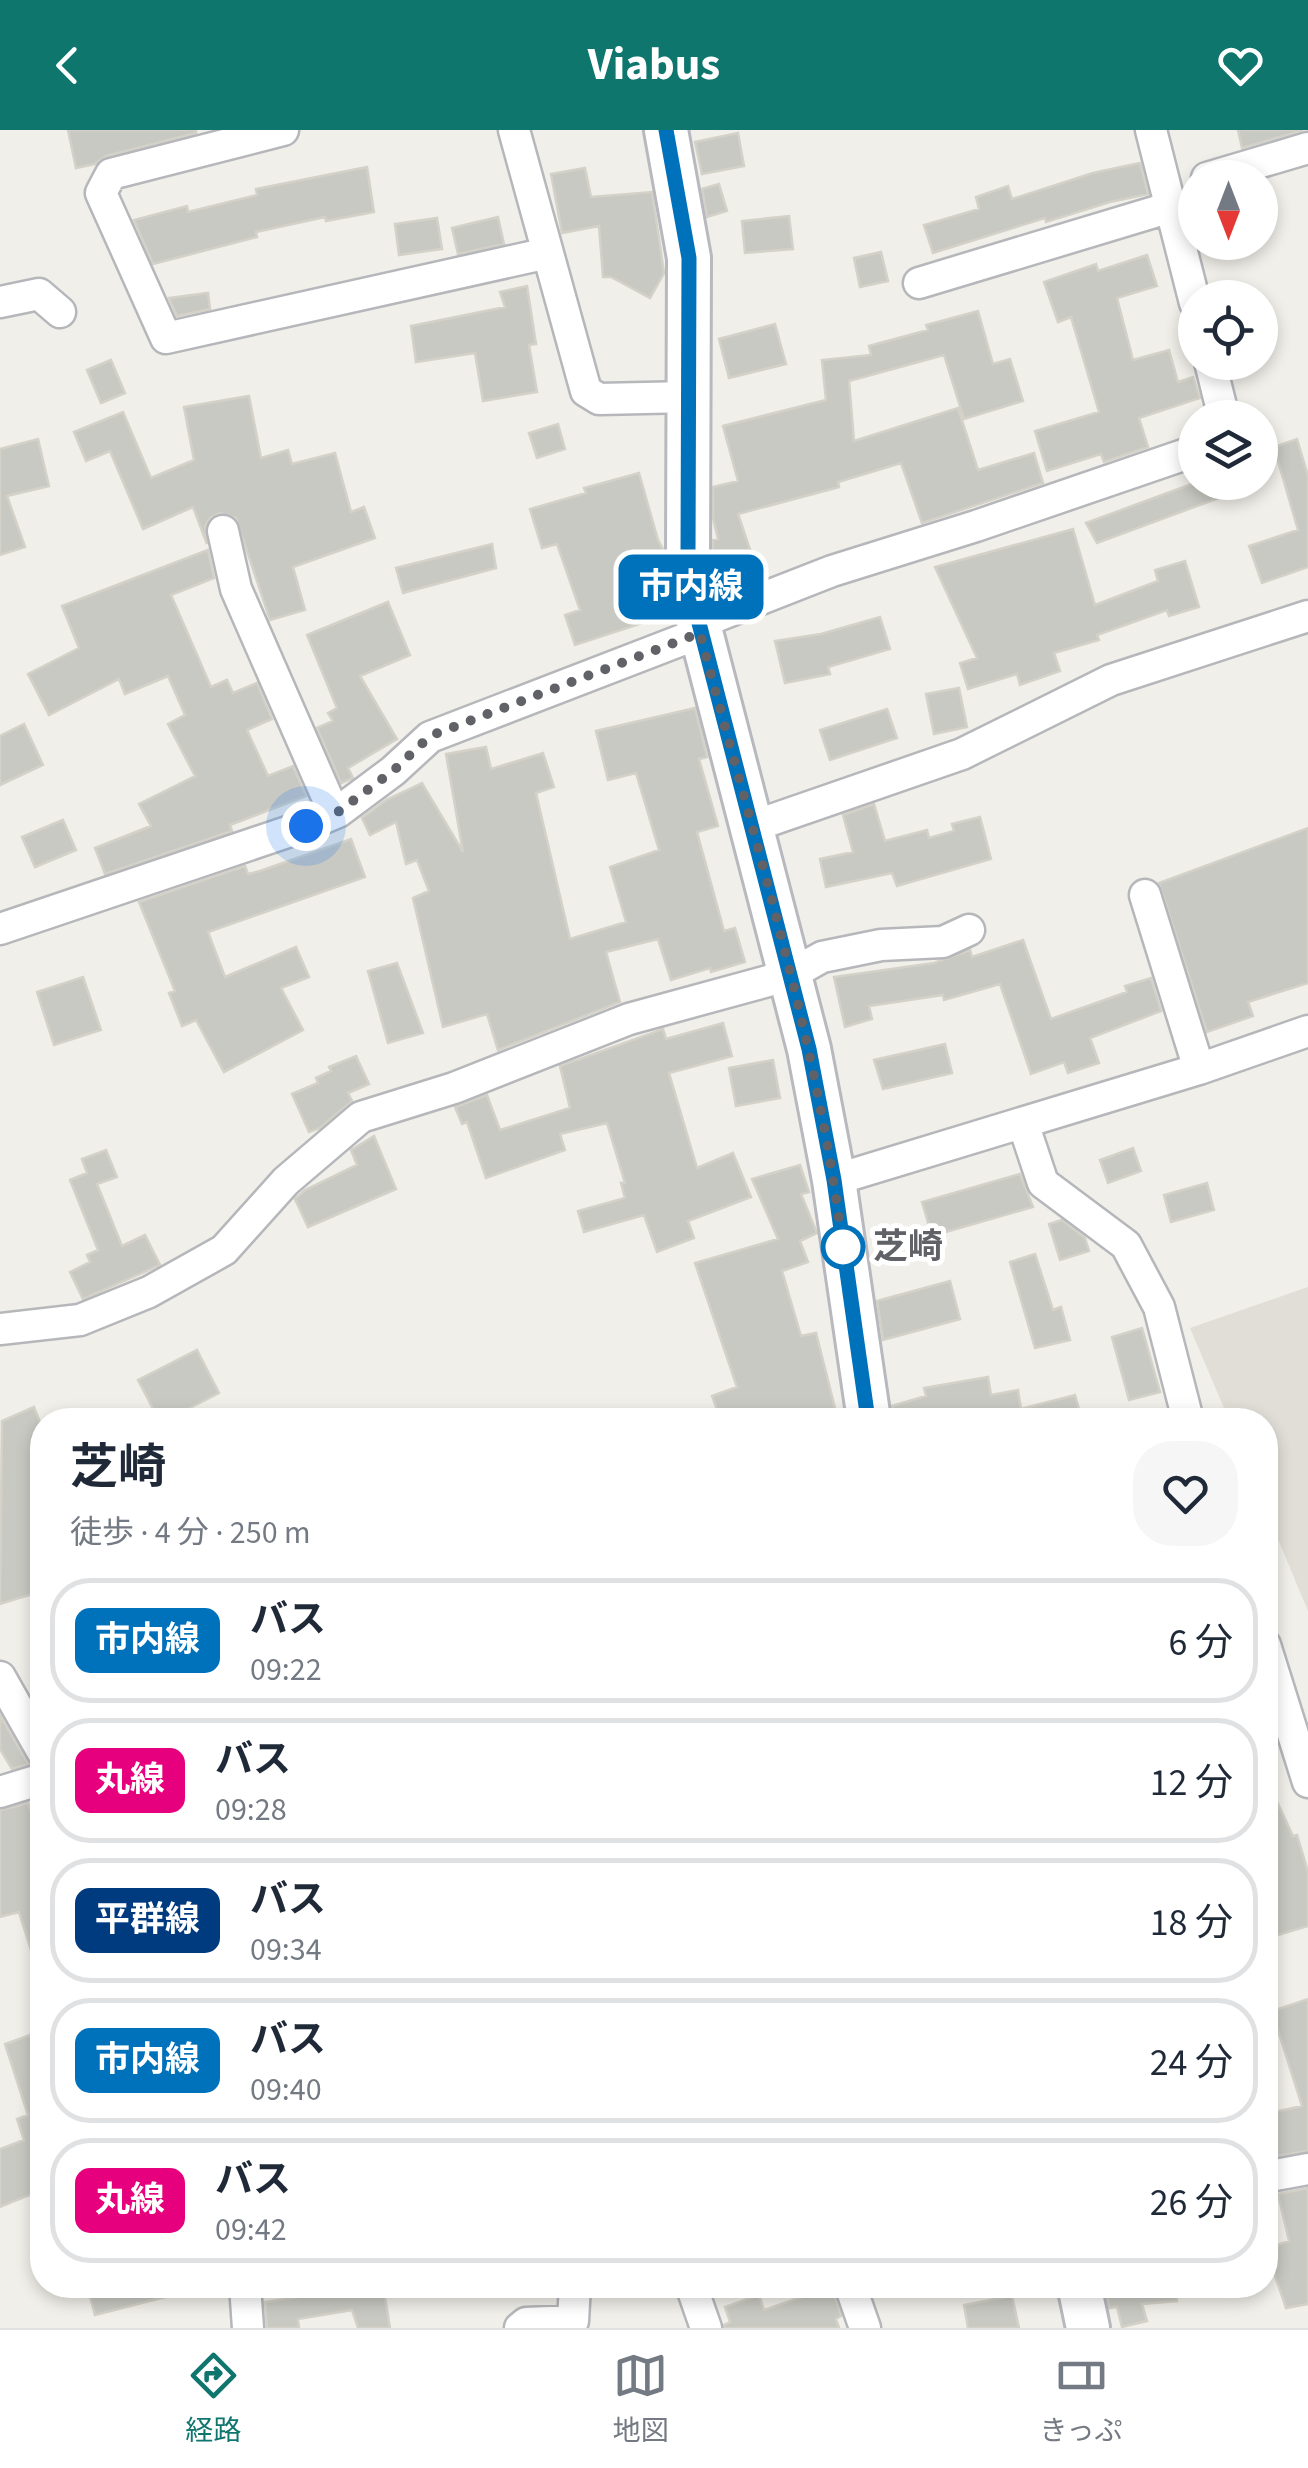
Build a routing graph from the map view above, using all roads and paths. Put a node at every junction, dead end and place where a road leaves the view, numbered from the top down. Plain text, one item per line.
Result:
1 (283, 130) edge
2 (514, 130) edge
3 (666, 130) edge
4 (1151, 130) edge
5 (1308, 148) edge
6 (1268, 160) edge
7 (1177, 192) edge
8 (548, 254) junction
9 (1191, 280) edge
10 (919, 283) dead end
11 (0, 302) edge
12 (60, 312) dead end
13 (690, 397) junction
14 (1178, 458) edge
15 (223, 532) dead end
16 (1308, 616) edge
17 (700, 633) junction
18 (334, 813) junction
19 (751, 827) junction
20 (1146, 895) dead end
21 (0, 929) edge
22 (969, 930) dead end
23 (790, 976) junction
24 (1308, 1031) edge
25 (1200, 1068) junction
26 (1023, 1123) junction
27 (834, 1180) junction
28 (0, 1330) edge
29 (866, 1408) edge
30 (1185, 1408) edge
31 (0, 1676) edge
32 (1278, 1686) edge
33 (30, 1730) edge
34 (1308, 1782) edge
35 (30, 1783) edge
36 (0, 1792) edge
37 (1308, 2169) edge
38 (1278, 2175) edge
39 (245, 2298) edge
40 (574, 2298) edge
41 (696, 2298) edge
42 (855, 2298) edge
43 (1082, 2298) edge
44 (248, 2328) edge
45 (520, 2328) edge
46 (706, 2328) edge
47 (865, 2328) edge
48 (1088, 2328) edge

1 - 8 street
2 - 8 street
3 - 13 main road
4 - 7 street
5 - 6 street
7 - 9 street
7 - 10 street
8 - 13 street
11 - 12 street
13 - 17 main road
14 - 17 street
15 - 18 street
16 - 19 street
17 - 18 street
17 - 19 main road
18 - 21 street
19 - 23 main road
20 - 25 street
22 - 23 street
23 - 27 main road
23 - 28 street
24 - 25 street
25 - 26 street
26 - 27 street
26 - 30 street
27 - 29 main road
31 - 33 street
32 - 34 street
35 - 36 street
37 - 38 street
39 - 44 street
40 - 45 street
41 - 46 street
42 - 47 street
43 - 48 main road

